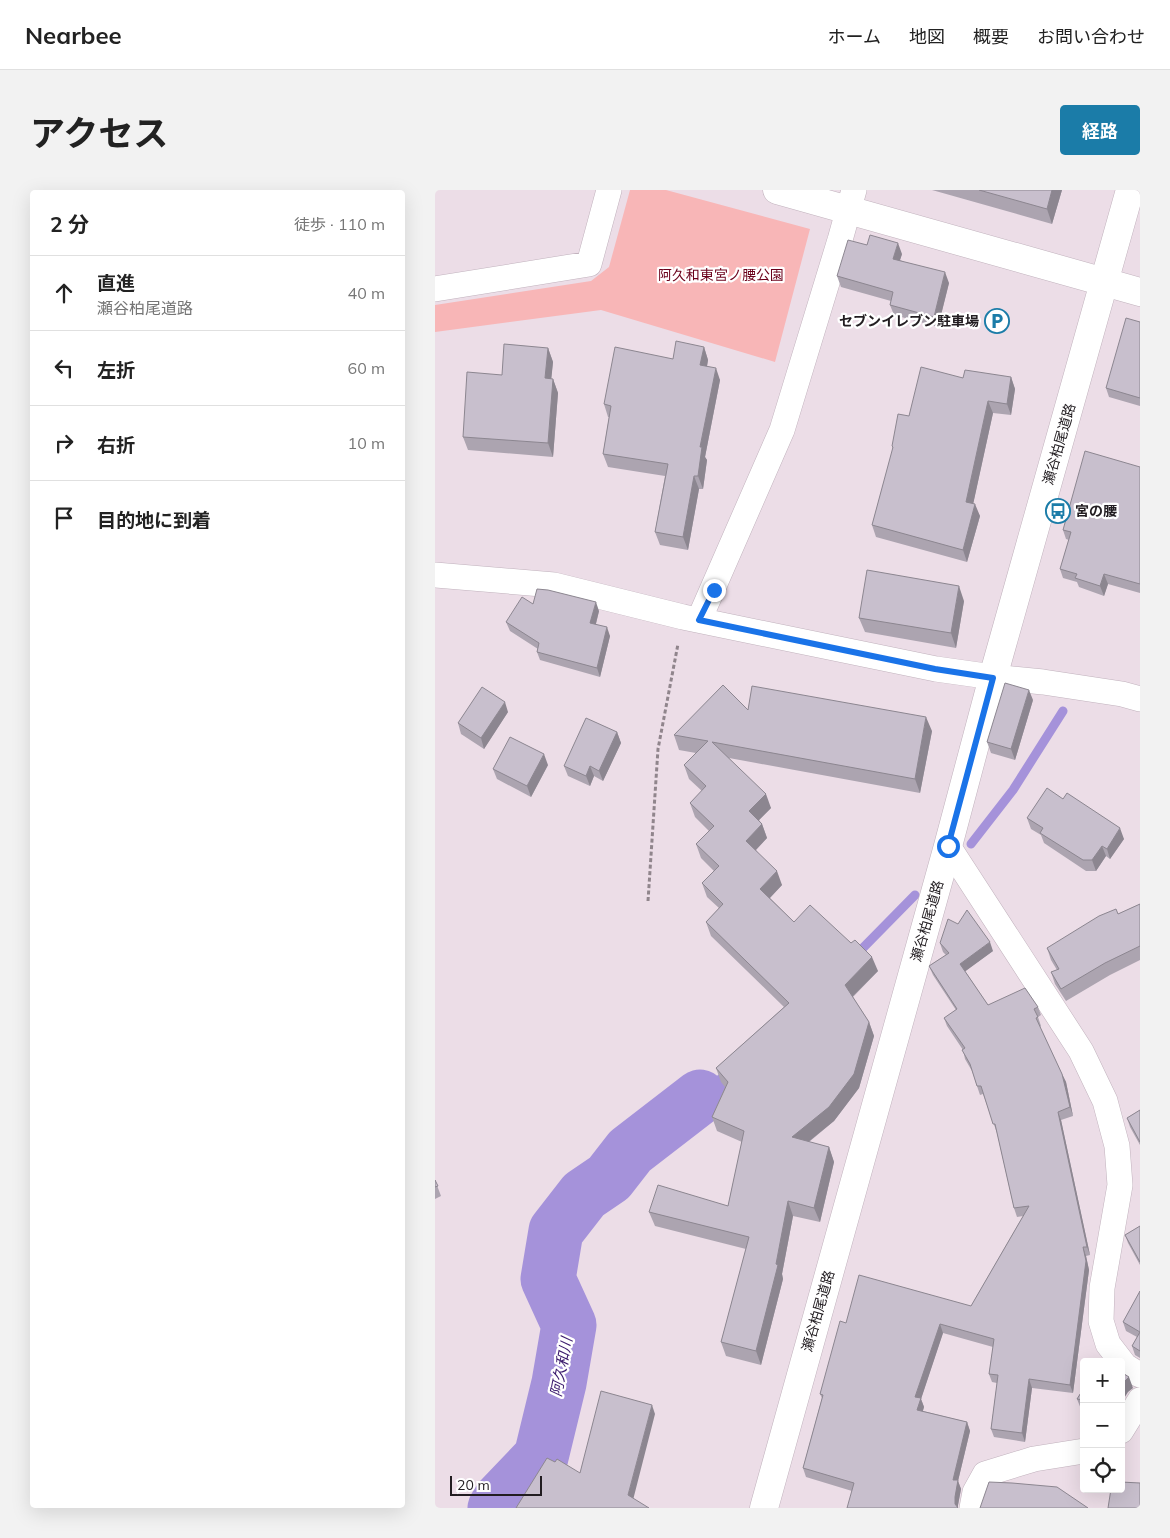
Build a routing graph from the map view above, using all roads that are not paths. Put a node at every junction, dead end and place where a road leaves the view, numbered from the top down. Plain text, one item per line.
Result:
1 (609, 190) edge
2 (777, 190) edge
3 (1130, 190) edge
4 (851, 200) edge
5 (1103, 282) junction
6 (435, 289) edge
7 (1140, 292) edge
8 (435, 575) edge
9 (691, 619) junction
10 (993, 678) junction
11 (1140, 699) edge
12 (948, 846) junction
13 (1140, 1375) edge
14 (1140, 1400) edge
15 (1125, 1424) edge
16 (1080, 1452) edge
17 (764, 1508) edge
18 (972, 1508) edge

1 - 6 street
2 - 4 main road
3 - 5 main road, 瀬谷柏尾道路
4 - 5 main road
4 - 9 street
5 - 7 main road
5 - 10 main road, 瀬谷柏尾道路
8 - 9 street
9 - 10 street
10 - 11 street
10 - 12 main road, 瀬谷柏尾道路
12 - 13 street
12 - 17 main road, 瀬谷柏尾道路
14 - 15 street
16 - 18 street

